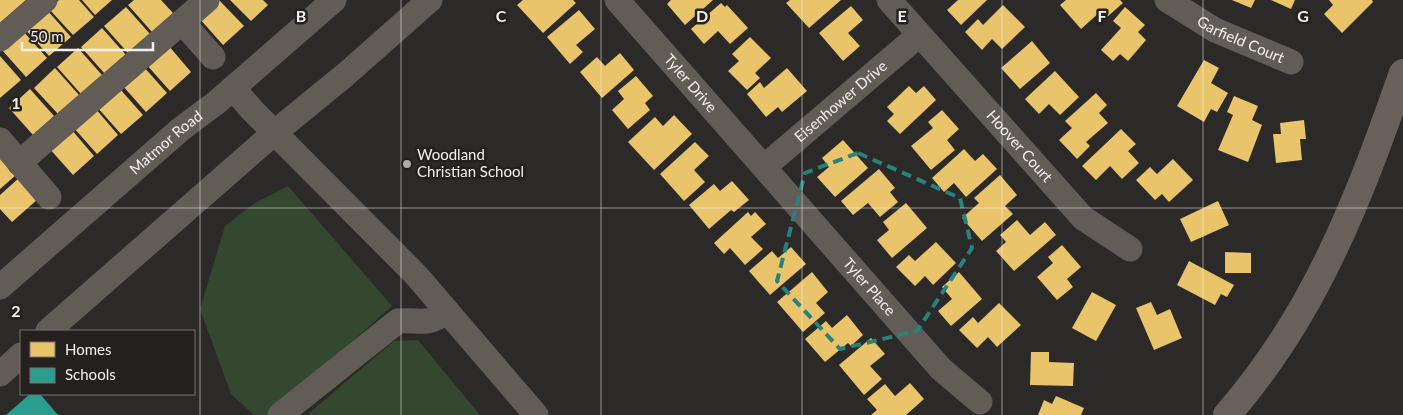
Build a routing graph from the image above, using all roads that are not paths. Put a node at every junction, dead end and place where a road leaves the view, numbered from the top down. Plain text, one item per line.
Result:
1 (45, 0) edge
2 (207, 0) edge
3 (334, 0) edge
4 (430, 0) edge
5 (617, 0) edge
6 (889, 0) edge
7 (1167, 0) edge
8 (182, 22) junction
9 (919, 35) junction
10 (0, 39) edge
11 (213, 57) dead end
12 (1291, 62) dead end
13 (1403, 73) edge
14 (233, 88) junction
15 (274, 133) junction
16 (0, 140) edge
17 (19, 163) junction
18 (764, 168) junction
19 (49, 198) dead end
20 (1130, 249) dead end
21 (5, 274) edge
22 (447, 311) junction
23 (49, 330) edge
24 (20, 356) edge
25 (0, 374) edge
26 (980, 402) dead end
27 (280, 415) edge
28 (536, 415) edge
29 (1227, 415) edge

1 - 10 street
2 - 8 street
3 - 14 street, Matmor Road
4 - 15 street
5 - 18 street, Tyler Drive
6 - 9 street, Hoover Court
7 - 12 street, Garfield Court
8 - 11 street
8 - 17 street
9 - 18 street, Eisenhower Drive
9 - 20 street, Hoover Court
13 - 29 highway
14 - 15 street
14 - 21 street, Matmor Road
15 - 22 street
15 - 23 street
16 - 17 street
17 - 19 street
18 - 26 street, Tyler Place
22 - 27 street
22 - 28 street
24 - 25 street

